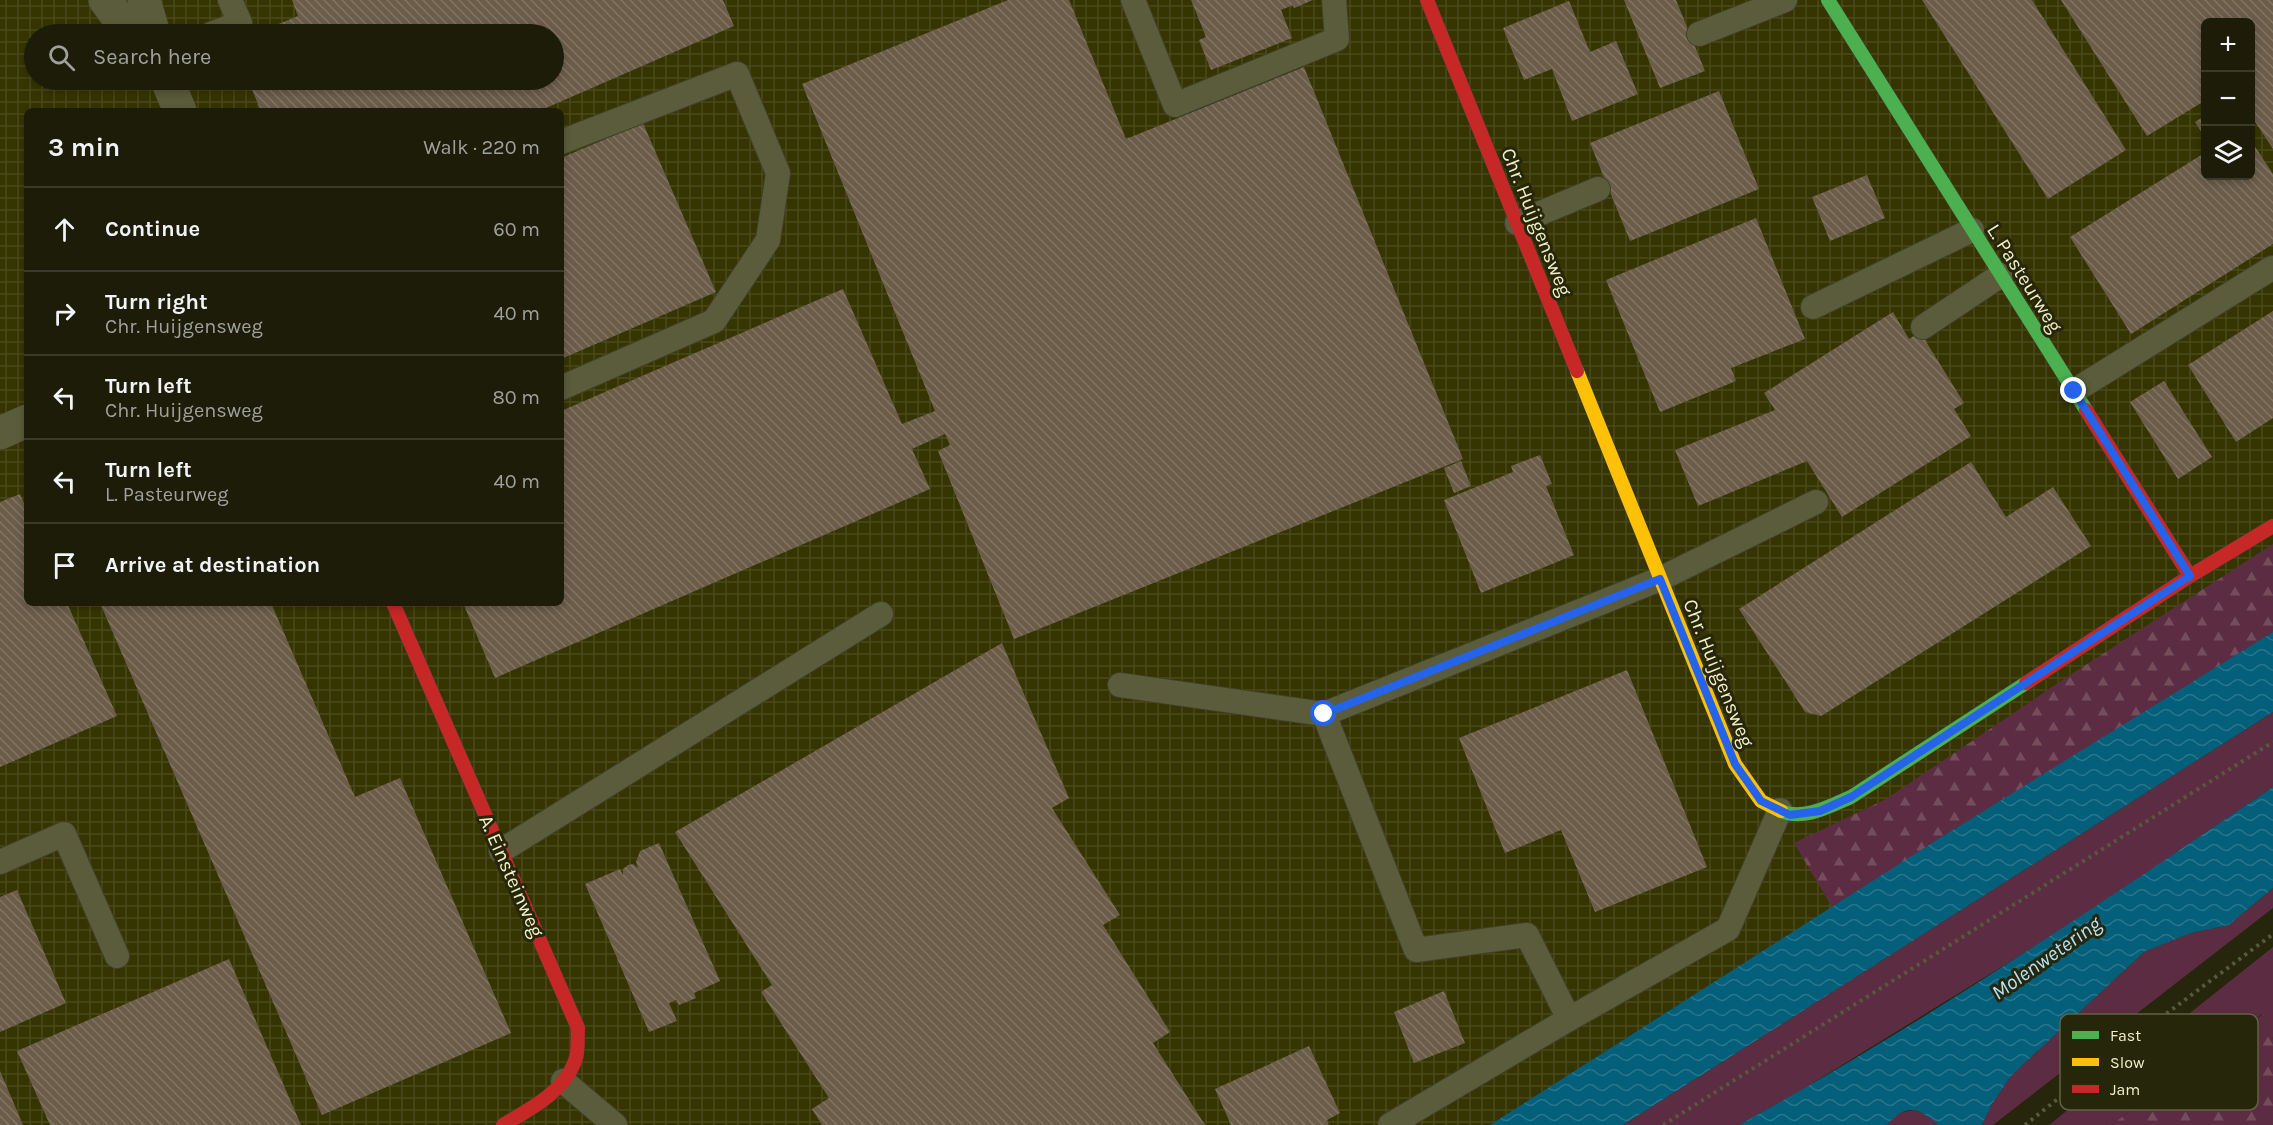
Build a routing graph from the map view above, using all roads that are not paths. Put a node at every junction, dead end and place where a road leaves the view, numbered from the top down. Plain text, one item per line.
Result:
1 (105, 0) edge
2 (144, 0) edge
3 (230, 0) edge
4 (1132, 0) edge
5 (1334, 0) edge
6 (1426, 0) edge
7 (1785, 0) edge
8 (1828, 0) edge
9 (123, 24) edge
10 (151, 24) edge
11 (237, 24) edge
12 (1699, 34) dead end
13 (564, 141) edge
14 (1598, 189) dead end
15 (1516, 223) junction
16 (1972, 230) junction
17 (2272, 268) edge
18 (2001, 275) junction
19 (1813, 307) dead end
20 (1923, 327) dead end
21 (564, 387) edge
22 (2074, 391) junction
23 (24, 422) edge
24 (0, 433) edge
25 (1816, 502) dead end
26 (2273, 526) edge
27 (2190, 576) junction
28 (1660, 579) junction
29 (394, 606) edge
30 (881, 614) dead end
31 (1120, 685) dead end
32 (1324, 714) junction
33 (1780, 810) junction
34 (501, 851) junction
35 (0, 862) edge
36 (117, 956) dead end
37 (1569, 1019) junction
38 (563, 1081) junction
39 (503, 1125) edge
40 (615, 1125) edge
41 (1390, 1125) edge

1 - 9 street
2 - 10 street
3 - 11 lane
4 - 5 lane
6 - 15 street, Chr. Huijgensweg
7 - 12 lane
8 - 16 street, L. Pasteurweg
13 - 21 lane
14 - 15 lane
15 - 28 street, Chr. Huijgensweg
16 - 18 street, L. Pasteurweg
16 - 19 lane
17 - 22 lane
18 - 20 lane
18 - 22 street, L. Pasteurweg
22 - 27 street, L. Pasteurweg
23 - 24 street
25 - 28 lane
26 - 27 street, Chr. Huijgensweg
27 - 33 street, Chr. Huijgensweg
28 - 32 lane
28 - 33 street, Chr. Huijgensweg
29 - 34 street, A. Einsteinweg
30 - 34 lane
31 - 32 lane
32 - 37 lane
33 - 37 lane
34 - 38 street, A. Einsteinweg
35 - 36 lane
37 - 41 lane
38 - 39 street, A. Einsteinweg
38 - 40 lane

